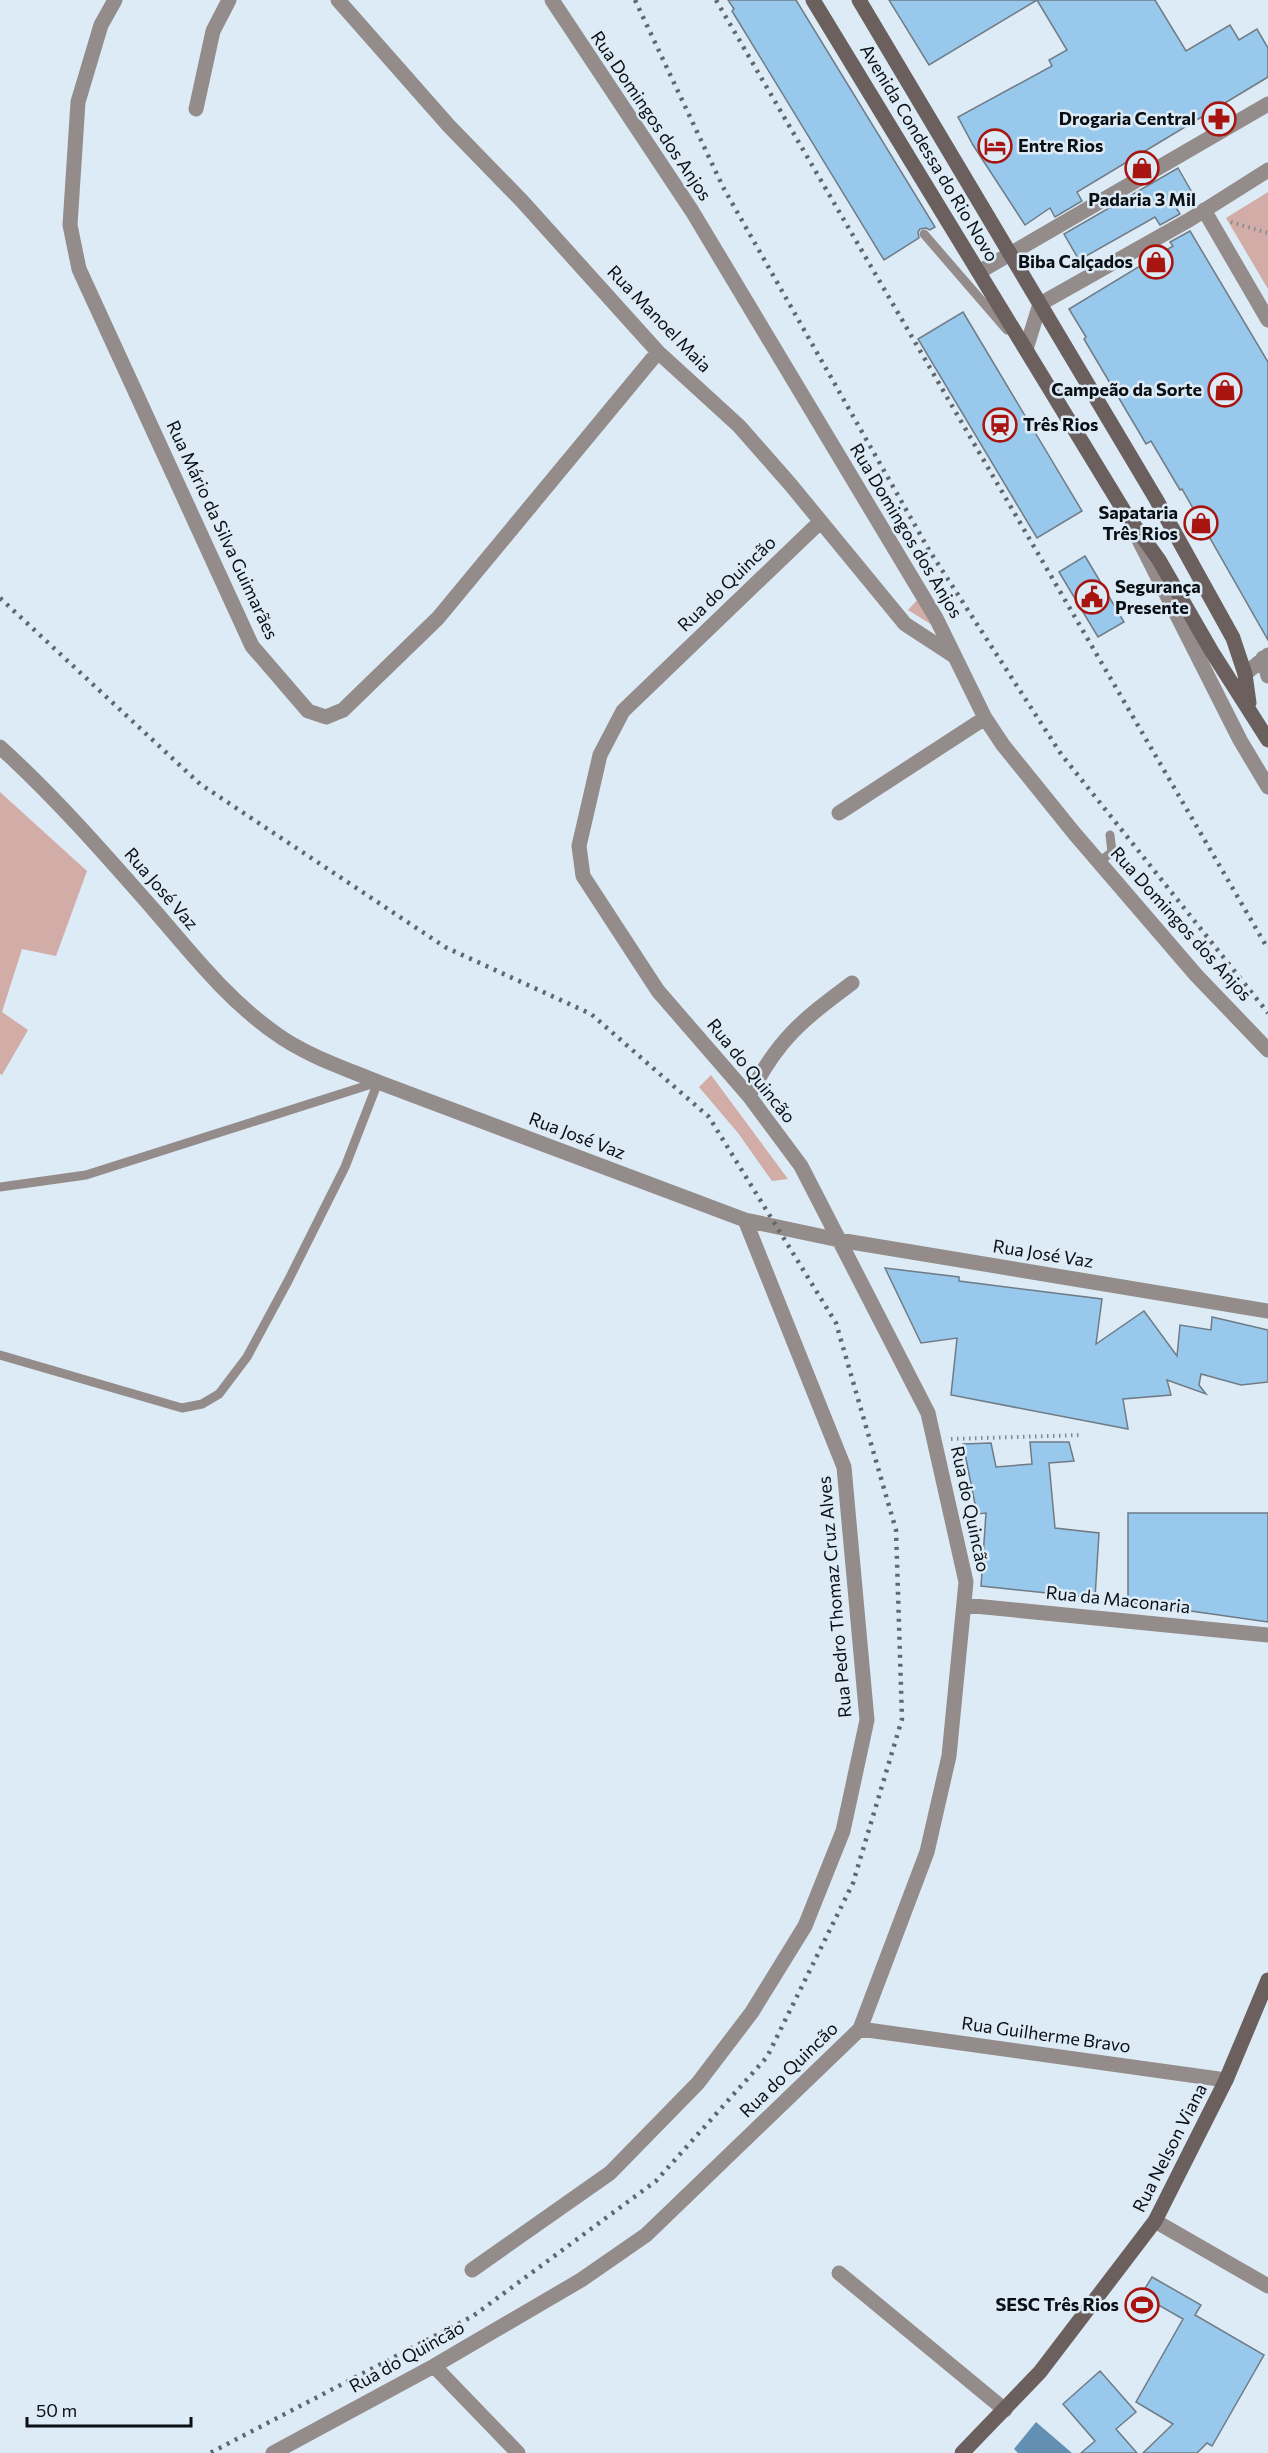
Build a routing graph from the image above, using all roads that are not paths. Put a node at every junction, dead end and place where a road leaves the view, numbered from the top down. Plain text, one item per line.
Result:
1 (115, 0) edge
2 (229, 0) edge
3 (338, 0) edge
4 (552, 0) edge
5 (813, 0) edge
6 (860, 0) edge
7 (1268, 104) edge
8 (196, 109) dead end
9 (1268, 170) edge
10 (1204, 210) junction
11 (924, 234) dead end
12 (1010, 254) junction
13 (979, 272) junction
14 (1040, 304) junction
15 (1268, 320) edge
16 (658, 352) junction
17 (1027, 352) junction
18 (1124, 511) junction
19 (820, 522) junction
20 (1265, 656) edge
21 (957, 657) junction
22 (1245, 674) junction
23 (1268, 676) edge
24 (1250, 710) junction
25 (985, 718) junction
26 (1268, 740) edge
27 (0, 747) edge
28 (1268, 787) edge
29 (839, 813) dead end
30 (1110, 834) dead end
31 (1099, 862) junction
32 (852, 983) dead end
33 (1268, 1050) edge
34 (378, 1082) junction
35 (749, 1096) junction
36 (0, 1187) edge
37 (745, 1220) junction
38 (839, 1240) junction
39 (1268, 1311) edge
40 (0, 1355) edge
41 (964, 1605) junction
42 (1268, 1635) edge
43 (1268, 1980) edge
44 (860, 2029) junction
45 (1226, 2080) junction
46 (1155, 2221) junction
47 (471, 2270) dead end
48 (839, 2272) dead end
49 (1268, 2286) edge
50 (434, 2366) junction
51 (1005, 2410) junction
52 (273, 2453) edge
53 (518, 2453) edge
54 (962, 2453) edge

1 - 16 street, Rua Mário da Silva Guimarães
2 - 8 street
3 - 16 street, Rua Manoel Maia
4 - 21 street, Rua Domingos dos Anjos
5 - 13 main road, Avenida Condessa do Rio Novo
6 - 12 main road, Avenida Condessa do Rio Novo
7 - 12 street
9 - 10 street
10 - 14 street
10 - 15 street
11 - 17 lane
12 - 13 street
12 - 14 main road, Avenida Condessa do Rio Novo
13 - 17 main road, Avenida Condessa do Rio Novo
14 - 17 street
14 - 22 main road, Avenida Condessa do Rio Novo
16 - 19 street, Rua Manoel Maia
17 - 18 main road, Avenida Condessa do Rio Novo
18 - 24 main road, Avenida Condessa do Rio Novo
18 - 28 street, Avenida Condessa do Rio Novo
19 - 21 street, Rua Manoel Maia
19 - 35 street, Rua do Quincão
20 - 22 street
20 - 23 street
21 - 25 street, Rua Domingos dos Anjos
22 - 24 main road, Avenida Condessa do Rio Novo
24 - 26 main road
25 - 29 street
25 - 31 street, Rua Domingos dos Anjos
27 - 34 street, Rua José Vaz
30 - 31 lane
31 - 33 street, Rua Domingos dos Anjos
32 - 35 street
34 - 36 lane
34 - 37 street, Rua José Vaz
34 - 40 lane
35 - 38 street, Rua do Quincão
37 - 38 street, Rua José Vaz
37 - 47 street, Rua Pedro Thomaz Cruz Alves
38 - 39 street, Rua José Vaz
38 - 41 street, Rua do Quincão
41 - 42 street, Rua da Maconaria
41 - 44 street, Rua do Quincão
43 - 45 main road, Rua Nelson Viana
44 - 45 street, Rua Guilherme Bravo
44 - 50 street, Rua do Quincão
45 - 46 main road, Rua Nelson Viana
46 - 49 street
46 - 51 main road, Rua Nelson Viana
48 - 51 street
50 - 52 street, Rua do Quincão
50 - 53 street
51 - 54 main road, Rua Nelson Viana

